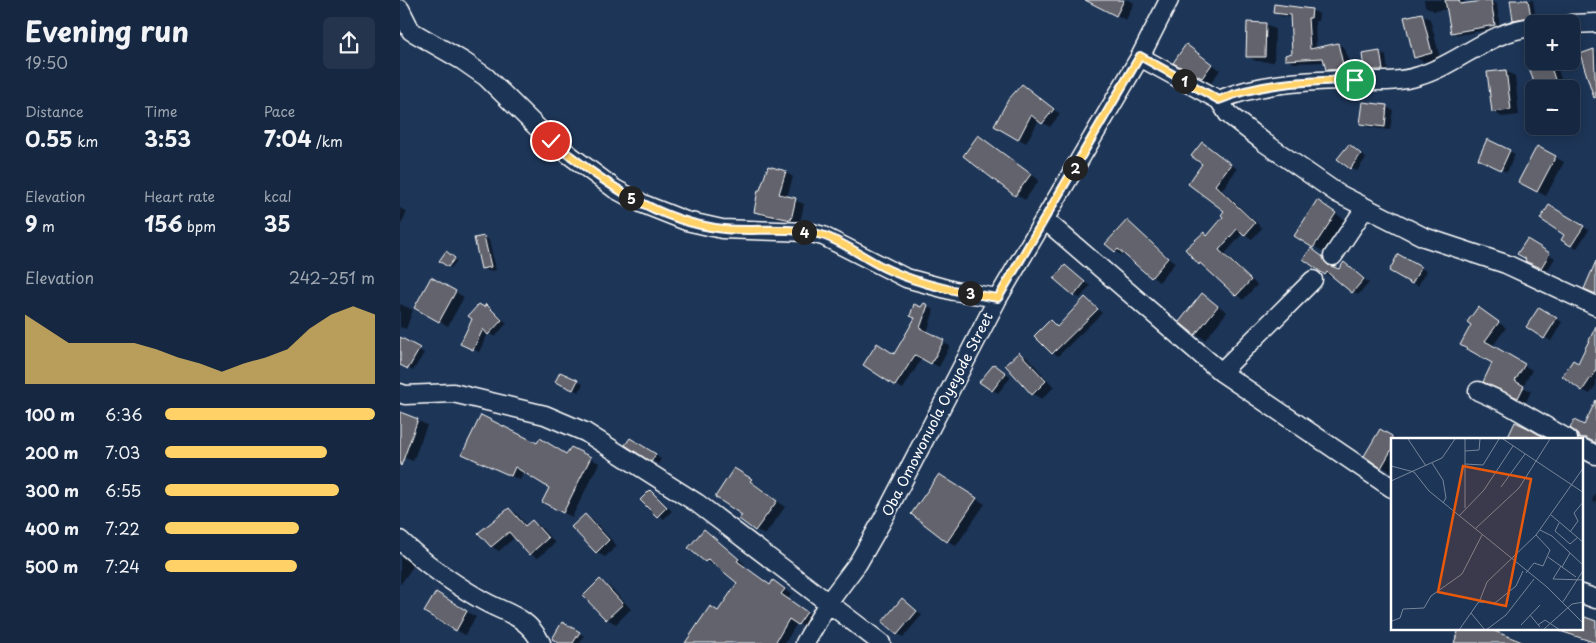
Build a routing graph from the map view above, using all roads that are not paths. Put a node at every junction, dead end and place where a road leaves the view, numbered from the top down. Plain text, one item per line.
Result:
1 (1169, 0) edge
2 (400, 8) edge
3 (1596, 23) edge
4 (1580, 24) edge
5 (1525, 29) edge
6 (1140, 56) junction
7 (1219, 100) junction
8 (1365, 208) junction
9 (1045, 220) junction
10 (1333, 256) dead end
11 (1313, 280) dead end
12 (998, 298) junction
13 (1596, 306) edge
14 (1221, 372) junction
15 (1478, 391) dead end
16 (400, 393) edge
17 (1566, 438) edge
18 (1584, 449) edge
19 (1596, 456) edge
20 (1391, 487) edge
21 (400, 540) edge
22 (1584, 595) edge
23 (1596, 599) edge
24 (828, 603) junction
25 (541, 643) edge
26 (805, 643) edge
27 (881, 643) edge

1 - 6 street, Oba Omowonuola Oyeyode Street
2 - 12 street
3 - 4 street
5 - 7 street
6 - 7 street
6 - 9 street, Oba Omowonuola Oyeyode Street
7 - 8 street
8 - 10 street
8 - 13 street
9 - 12 street, Oba Omowonuola Oyeyode Street
9 - 14 street
11 - 14 street
12 - 24 street, Oba Omowonuola Oyeyode Street
14 - 20 street
15 - 17 street
16 - 24 street
18 - 19 street
21 - 25 street
22 - 23 street
24 - 26 street, Oba Omowonuola Oyeyode Street
24 - 27 street

